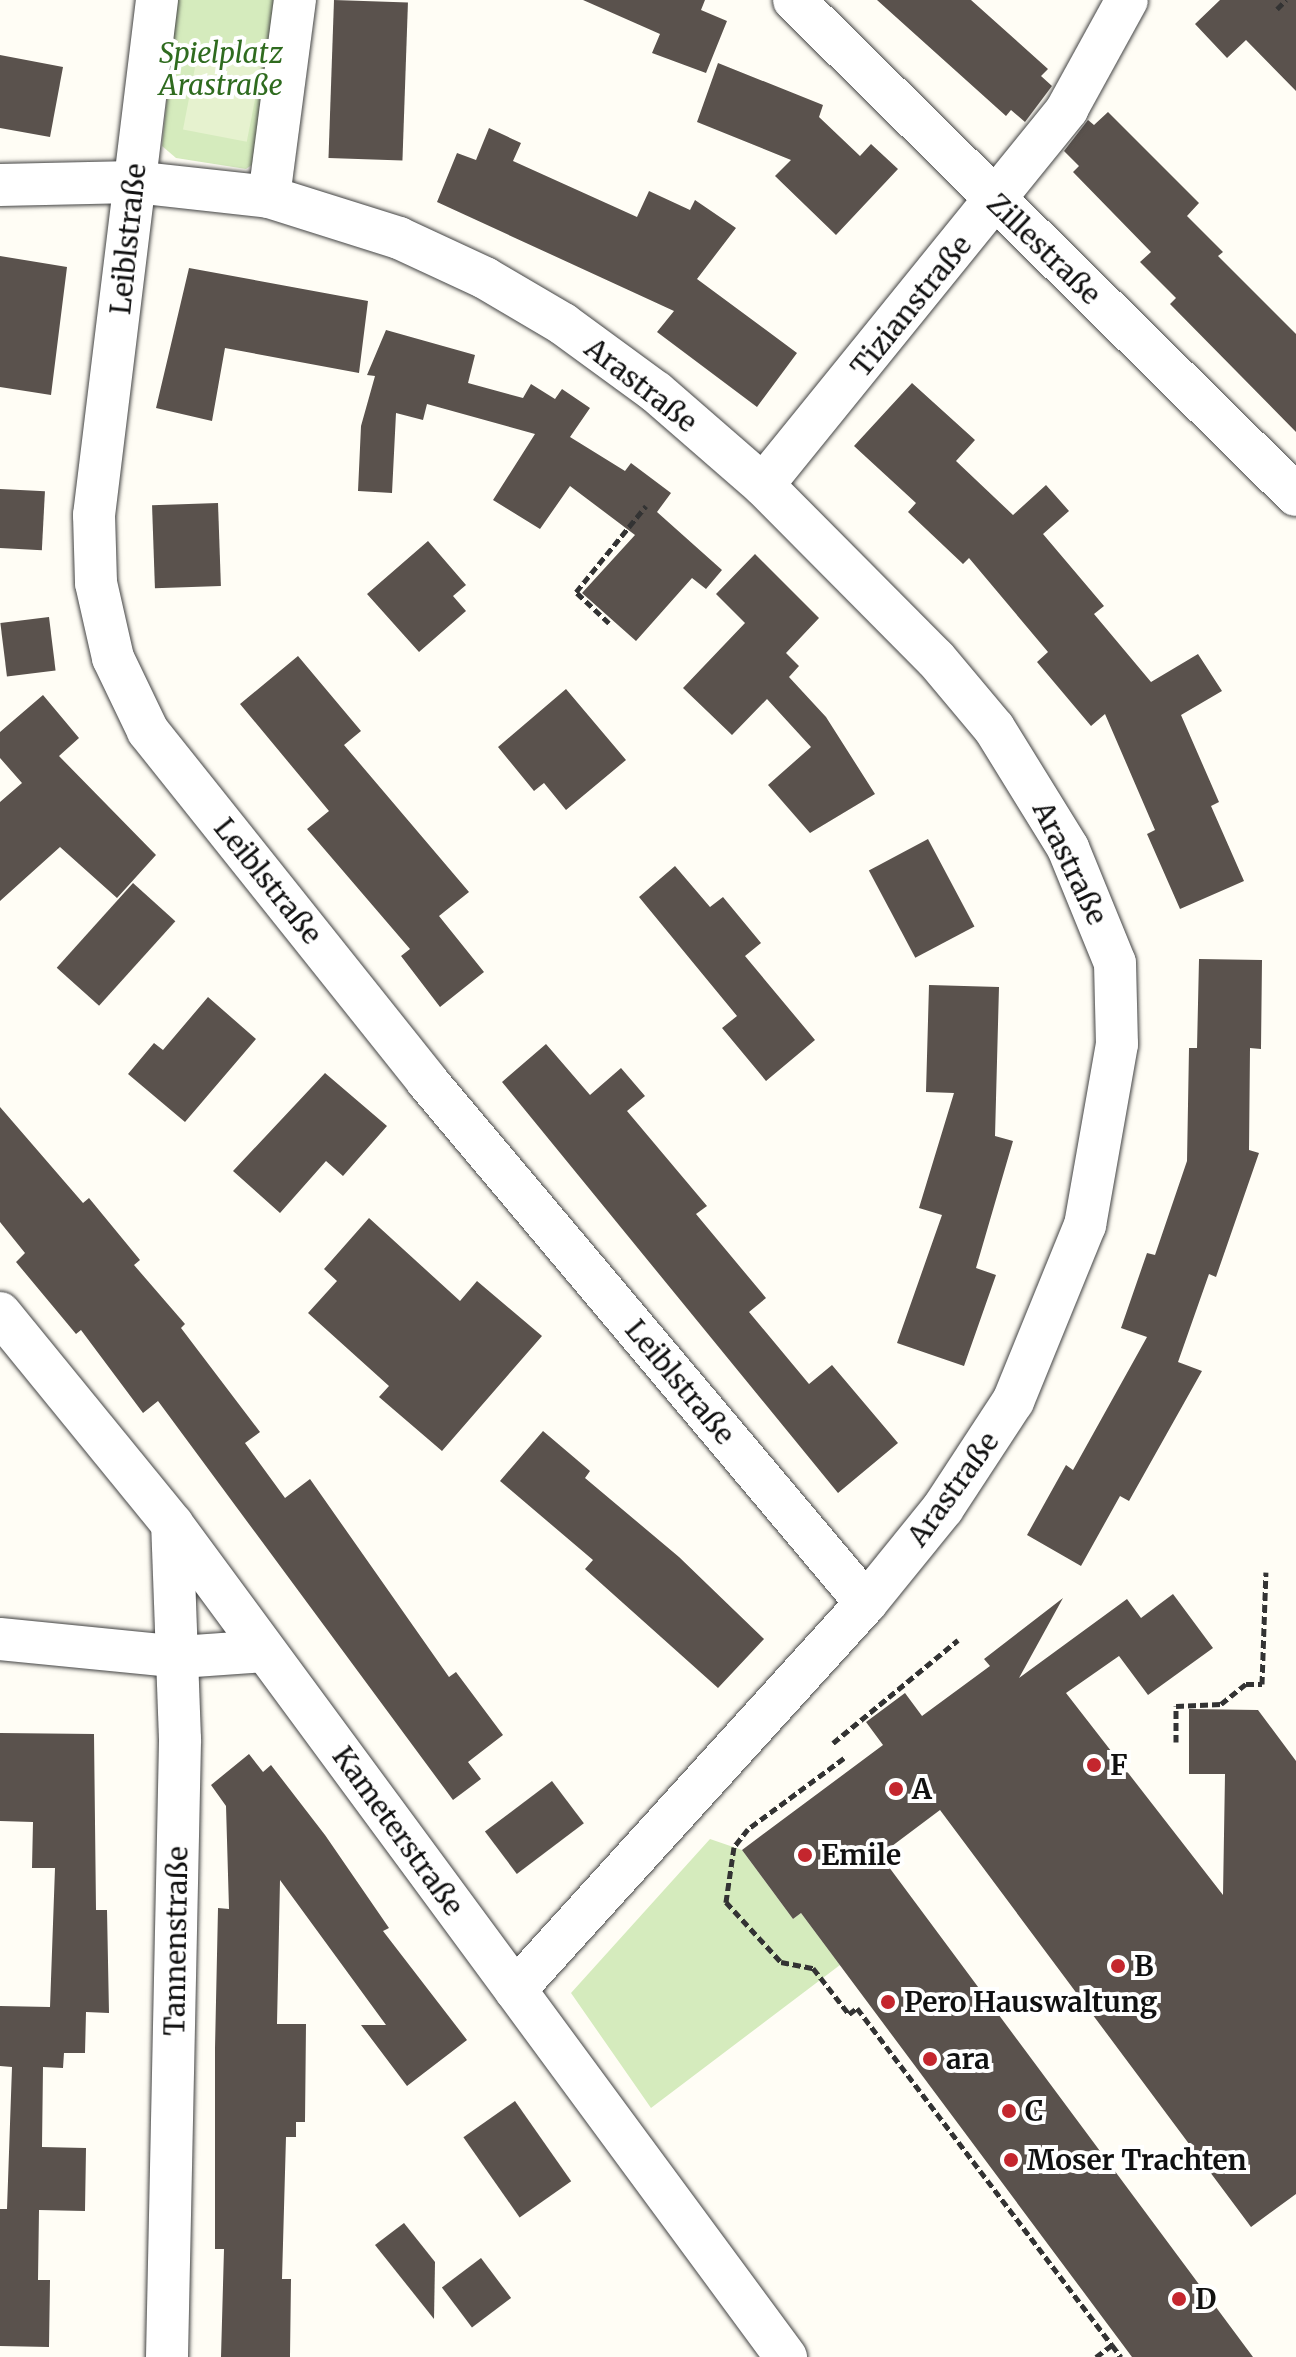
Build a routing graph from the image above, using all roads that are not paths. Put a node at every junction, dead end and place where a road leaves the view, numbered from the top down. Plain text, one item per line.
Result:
1 (157, 0) edge
2 (295, 0) edge
3 (794, 0) edge
4 (1127, 0) edge
5 (134, 182) junction
6 (0, 185) edge
7 (269, 197) junction
8 (996, 203) junction
9 (763, 485) junction
10 (1296, 495) edge
11 (0, 1313) edge
12 (172, 1524) junction
13 (866, 1603) junction
14 (0, 1639) edge
15 (265, 1651) junction
16 (180, 1657) junction
17 (515, 1990) junction
18 (167, 2357) edge
19 (786, 2357) edge

1 - 5 street, Leiblstraße
2 - 7 street
3 - 8 street, Zillestraße
4 - 8 street, Tizianstraße
5 - 6 street, Arastraße
5 - 7 street, Arastraße
5 - 13 street, Leiblstraße
7 - 9 street, Arastraße
8 - 9 street, Tizianstraße
8 - 10 street, Zillestraße
9 - 13 street, Arastraße
11 - 12 street, Kameterstraße
12 - 15 street, Kameterstraße
12 - 16 street, Tannenstraße
13 - 17 street, Arastraße
14 - 16 street
15 - 16 street
15 - 17 street, Kameterstraße
16 - 18 street, Tannenstraße
17 - 19 street, Kameterstraße

